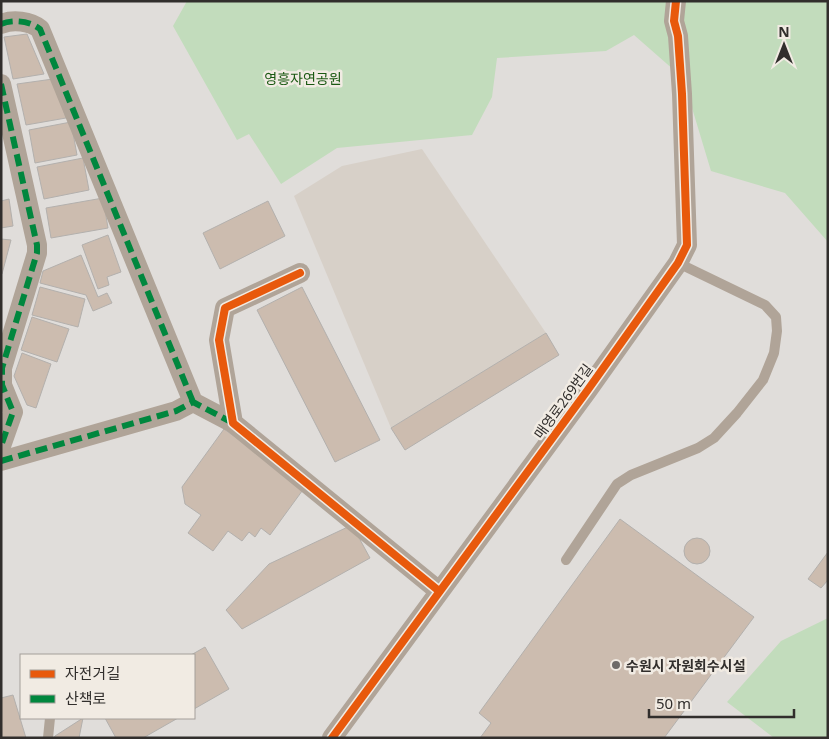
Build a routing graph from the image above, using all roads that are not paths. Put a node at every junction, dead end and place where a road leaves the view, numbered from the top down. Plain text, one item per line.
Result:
1 (676, 1) edge
2 (685, 1) edge
3 (1, 24) edge
4 (678, 36) junction
5 (1, 84) edge
6 (678, 263) junction
7 (300, 273) dead end
8 (193, 402) junction
9 (233, 423) junction
10 (2, 454) edge
11 (566, 560) dead end
12 (439, 590) junction
13 (50, 719) edge
14 (48, 738) edge
15 (332, 738) edge

1 - 4 street
2 - 4 street
3 - 8 street
4 - 6 street, 매영로269번길
5 - 10 street
6 - 11 lane
6 - 12 street, 매영로269번길
7 - 9 street
8 - 9 street
8 - 10 street
9 - 12 street
12 - 15 street, 매영로269번길
13 - 14 lane

